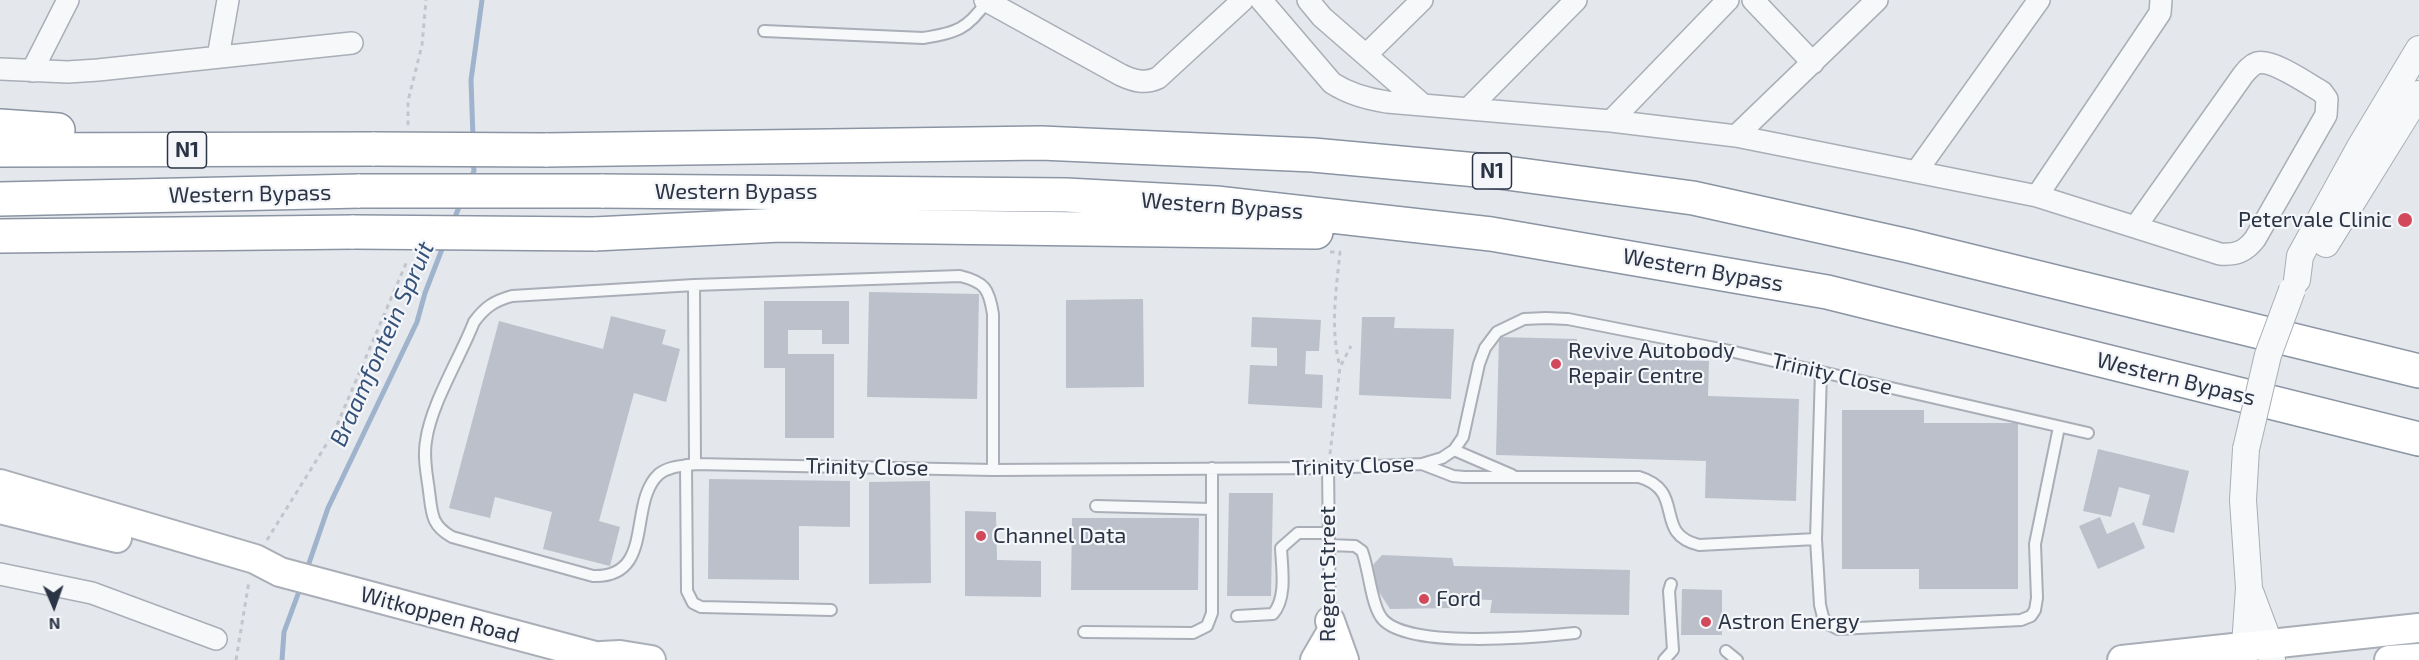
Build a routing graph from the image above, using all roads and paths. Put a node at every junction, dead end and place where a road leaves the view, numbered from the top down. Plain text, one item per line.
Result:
1 (68, 0) edge
2 (228, 0) edge
3 (1243, 0) edge
4 (1261, 0) edge
5 (1308, 0) edge
6 (1422, 0) edge
7 (1576, 0) edge
8 (1728, 0) edge
9 (1753, 0) edge
10 (1877, 0) edge
11 (2039, 0) edge
12 (2161, 0) edge
13 (986, 1) edge
14 (764, 31) dead end
15 (352, 43) dead end
16 (2419, 49) edge
17 (1366, 55) junction
18 (218, 57) junction
19 (1813, 63) junction
20 (0, 69) edge
21 (32, 71) junction
22 (2419, 94) edge
23 (1422, 104) junction
24 (1468, 109) junction
25 (1611, 121) junction
26 (0, 126) edge
27 (1736, 136) junction
28 (374, 141) junction
29 (0, 150) edge
30 (1916, 172) junction
31 (2037, 196) junction
32 (0, 199) edge
33 (2136, 226) junction
34 (1447, 230) junction
35 (0, 236) edge
36 (407, 261) dead end
37 (694, 285) junction
38 (2295, 285) junction
39 (1351, 346) dead end
40 (2419, 371) edge
41 (1821, 372) junction
42 (2059, 427) junction
43 (2088, 433) dead end
44 (2419, 439) edge
45 (1454, 450) junction
46 (690, 464) junction
47 (1422, 464) junction
48 (1212, 468) junction
49 (1328, 468) junction
50 (993, 470) junction
51 (1517, 477) junction
52 (0, 484) edge
53 (1096, 506) dead end
54 (1212, 509) junction
55 (9, 512) edge
56 (1329, 539) junction
57 (1816, 540) junction
58 (270, 570) junction
59 (0, 574) edge
60 (1671, 584) dead end
61 (831, 610) dead end
62 (1237, 616) dead end
63 (2419, 628) edge
64 (1084, 632) dead end
65 (1575, 633) dead end
66 (216, 639) dead end
67 (1325, 644) edge
68 (1726, 651) dead end
69 (2257, 653) edge
70 (2419, 657) edge
71 (605, 658) edge
72 (236, 660) edge
73 (651, 660) edge
74 (1344, 660) edge
75 (1664, 660) edge
76 (1737, 660) edge
77 (2122, 660) edge
78 (2389, 660) edge

1 - 21 street
2 - 18 street
3 - 13 street
4 - 23 street
5 - 17 street
6 - 17 street
7 - 24 street
8 - 25 street
9 - 19 street
10 - 19 street
11 - 30 street
12 - 31 street
13 - 14 lane
15 - 18 street
16 - 38 street
17 - 23 street
18 - 21 street
19 - 27 street
20 - 21 street
22 - 38 street
23 - 24 street
24 - 25 street
25 - 27 street
26 - 28 highway
27 - 30 street
28 - 29 highway, Western Bypass / N1
28 - 40 highway, Western Bypass / N1, bridge
30 - 31 street
31 - 33 street
32 - 34 highway, Western Bypass / N1, bridge
33 - 33 street
34 - 35 highway, bridge
34 - 44 highway, Western Bypass / N1
36 - 58 path
37 - 46 lane
37 - 46 lane, Trinity Close
37 - 50 lane
38 - 69 street, bridge
39 - 49 path
41 - 42 lane, Trinity Close
41 - 45 lane, Trinity Close
41 - 57 lane
42 - 43 lane, Trinity Close
42 - 57 lane
45 - 47 lane, Trinity Close
45 - 51 lane
46 - 50 lane, Trinity Close
46 - 61 lane
47 - 49 lane, Trinity Close
47 - 51 lane
48 - 49 lane, Trinity Close
48 - 50 lane, Trinity Close
48 - 54 lane
49 - 56 lane, Regent Street
51 - 57 lane
52 - 58 main road, Witkoppen Road
53 - 54 lane
54 - 64 lane
55 - 58 main road, Witkoppen Road
56 - 62 lane
56 - 65 lane
56 - 67 lane, Regent Street
58 - 71 main road, Witkoppen Road
58 - 72 path
59 - 66 street
60 - 75 lane
63 - 69 main road
67 - 74 main road
68 - 76 lane
69 - 77 main road
70 - 78 main road
71 - 73 main road, Witkoppen Road

